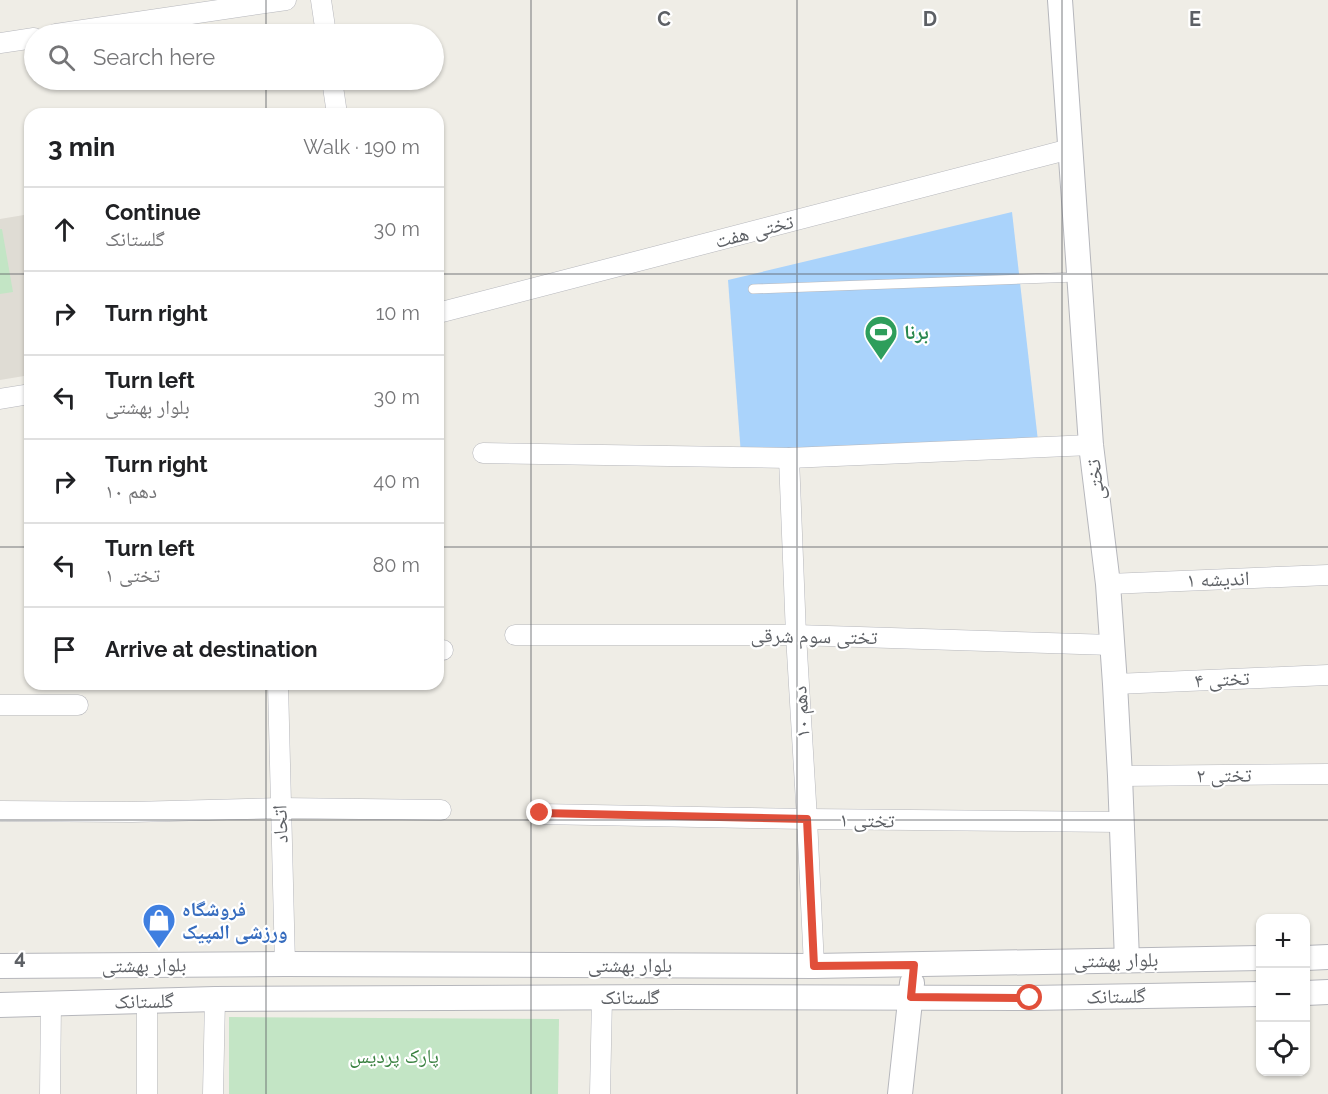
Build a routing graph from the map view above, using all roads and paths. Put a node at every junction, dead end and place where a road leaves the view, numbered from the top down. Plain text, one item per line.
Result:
1 (286, 0) edge
2 (321, 0) edge
3 (1060, 0) edge
4 (124, 24) edge
5 (325, 24) edge
6 (24, 39) edge
7 (0, 43) edge
8 (333, 90) edge
9 (336, 108) edge
10 (1070, 149) junction
11 (1080, 277) junction
12 (753, 289) dead end
13 (444, 312) edge
14 (24, 395) edge
15 (0, 399) edge
16 (1091, 446) junction
17 (483, 453) dead end
18 (789, 458) junction
19 (1328, 575) edge
20 (1108, 584) junction
21 (796, 634) junction
22 (516, 635) dead end
23 (1112, 645) junction
24 (1328, 675) edge
25 (1115, 684) junction
26 (278, 690) edge
27 (0, 705) edge
28 (78, 705) dead end
29 (1328, 774) edge
30 (1120, 776) junction
31 (280, 808) junction
32 (441, 810) dead end
33 (0, 812) edge
34 (540, 813) dead end
35 (807, 819) junction
36 (1122, 822) junction
37 (1328, 957) edge
38 (1256, 958) edge
39 (1310, 958) edge
40 (1127, 960) junction
41 (285, 964) junction
42 (914, 965) junction
43 (0, 966) edge
44 (814, 966) junction
45 (1328, 992) edge
46 (1310, 993) edge
47 (1256, 994) edge
48 (911, 997) junction
49 (602, 998) junction
50 (214, 999) junction
51 (147, 1001) junction
52 (51, 1003) junction
53 (0, 1005) edge
54 (50, 1094) edge
55 (147, 1094) edge
56 (213, 1094) edge
57 (600, 1094) edge
58 (900, 1094) edge

1 - 4 street
2 - 5 street
3 - 10 street, تختی
6 - 7 street
8 - 9 street
10 - 11 street, تختی
10 - 13 street, تختی هفت
11 - 12 lane
11 - 16 street, تختی
14 - 15 street
16 - 18 street
16 - 20 street, تختی
17 - 18 street
18 - 21 street, دهم ۱۰
19 - 20 street, اندیشه ۱
20 - 23 street, تختی
21 - 22 street, تختی سوم شرقی
21 - 23 street, تختی سوم شرقی
21 - 35 street, دهم ۱۰
23 - 25 street, تختی
24 - 25 street, تختی ۴
25 - 30 street, تختی
26 - 31 street, اتحاد
27 - 28 street
29 - 30 street, تختی ۲
30 - 36 street, تختی
31 - 32 street
31 - 33 street
31 - 41 street, اتحاد
34 - 35 street, تختی ۱
35 - 36 street, تختی ۱
35 - 44 street, دهم ۱۰
36 - 40 street, تختی
37 - 39 street
38 - 40 street, بلوار بهشتی
40 - 42 street, بلوار بهشتی
41 - 43 street, بلوار بهشتی
41 - 44 street, بلوار بهشتی
42 - 44 street, بلوار بهشتی
42 - 48 street
45 - 46 street
47 - 48 street, گلستانک
48 - 49 street, گلستانک
48 - 58 street
49 - 50 street, گلستانک
49 - 57 street
50 - 51 street, گلستانک
50 - 56 street
51 - 52 street, گلستانک
51 - 55 street
52 - 53 street, گلستانک
52 - 54 street

